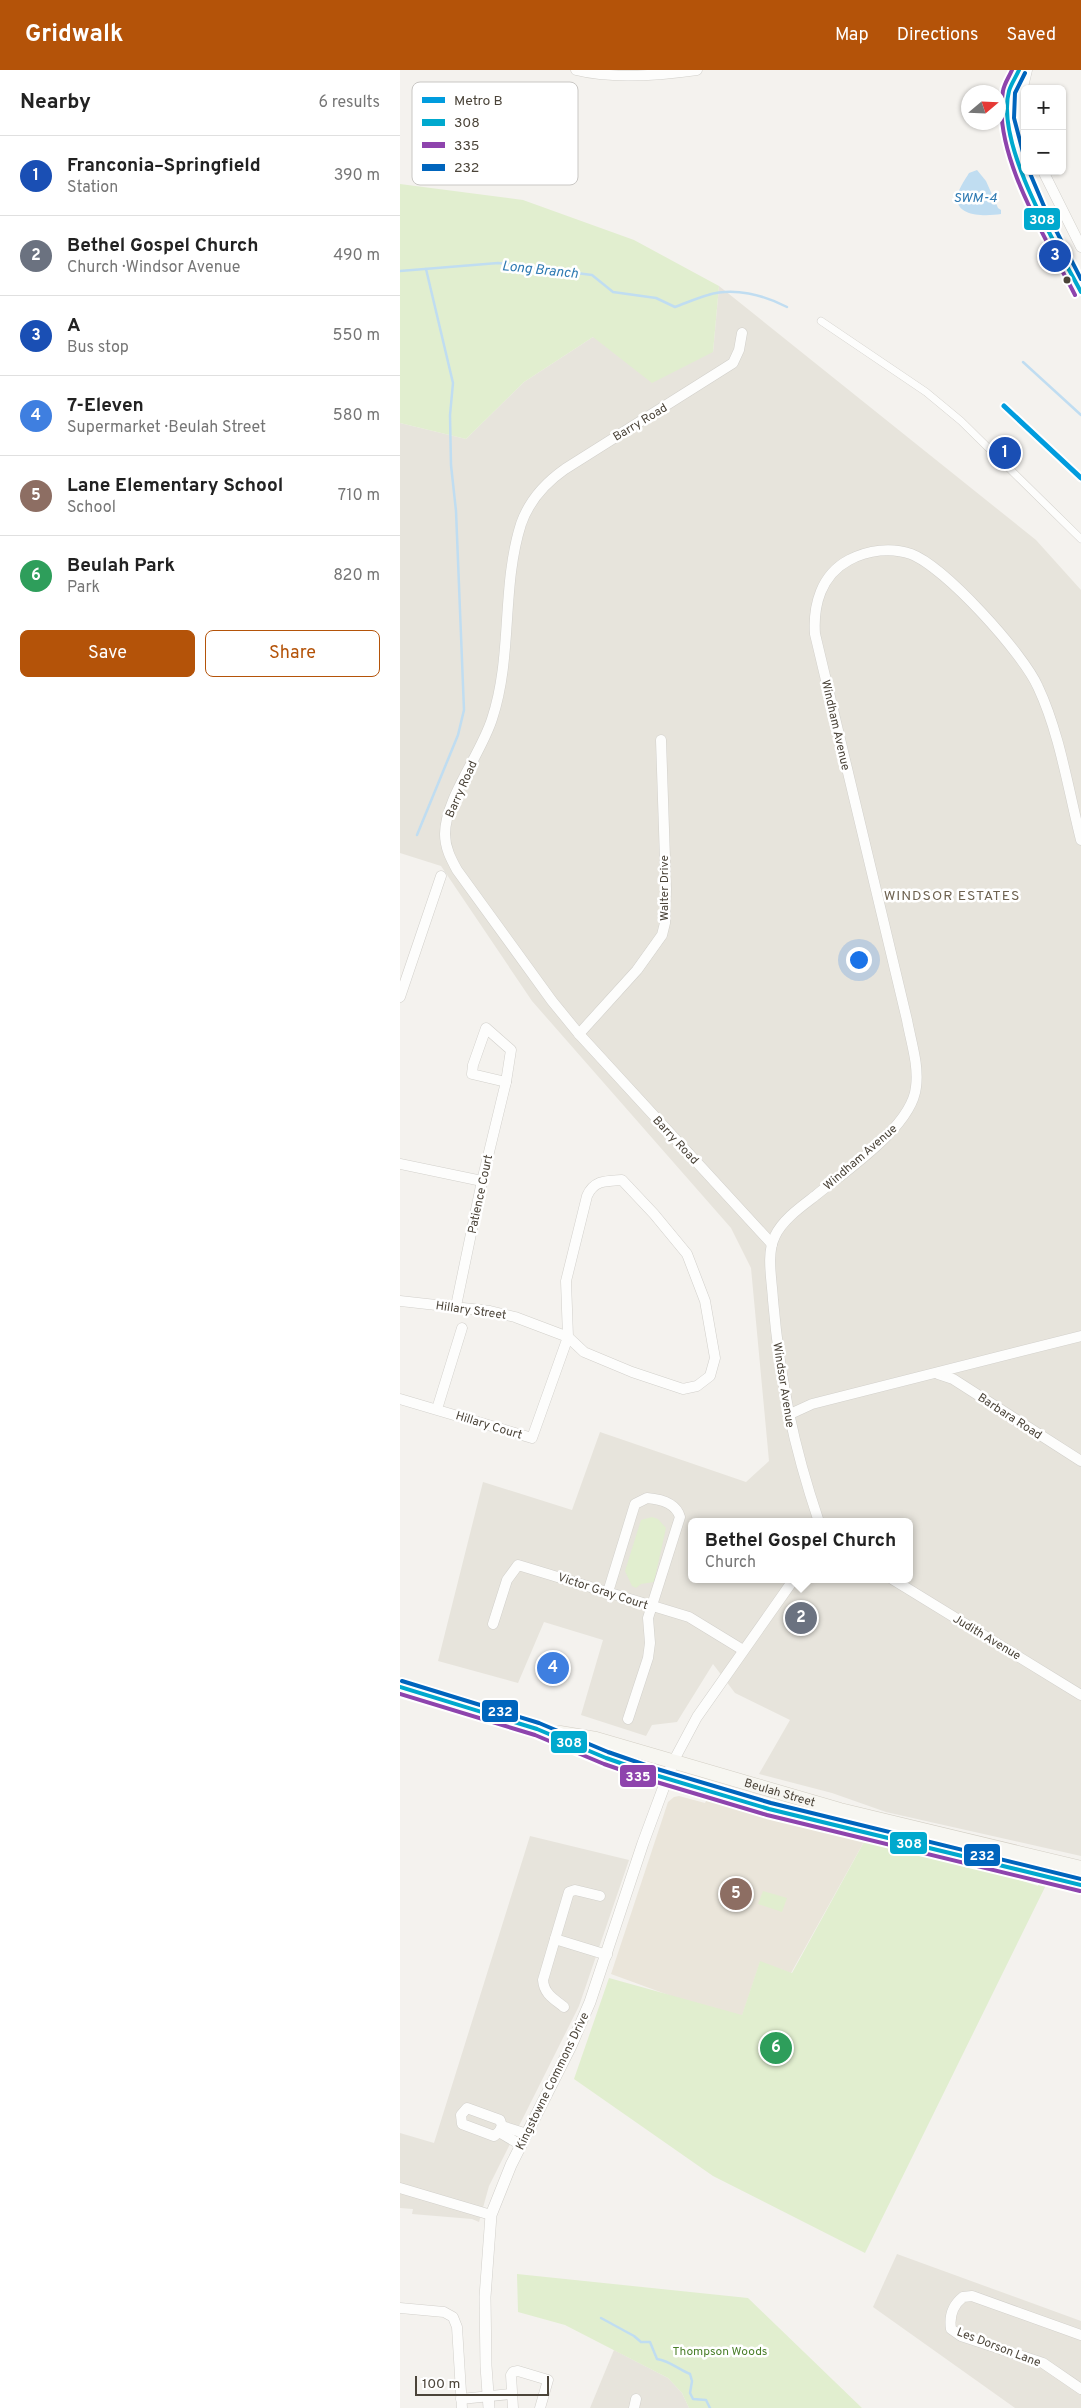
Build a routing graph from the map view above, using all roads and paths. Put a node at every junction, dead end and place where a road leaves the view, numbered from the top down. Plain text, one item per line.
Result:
1 (576, 70) edge
2 (697, 70) edge
3 (1027, 70) edge
4 (1024, 130) edge
5 (1045, 175) edge
6 (1081, 246) edge
7 (821, 321) dead end
8 (742, 333) dead end
9 (1081, 539) edge
10 (661, 740) dead end
11 (1081, 840) edge
12 (441, 876) dead end
13 (400, 997) edge
14 (579, 1034) junction
15 (506, 1082) junction
16 (400, 1164) edge
17 (482, 1181) junction
18 (772, 1244) junction
19 (400, 1301) edge
20 (456, 1306) junction
21 (462, 1328) dead end
22 (1081, 1336) edge
23 (568, 1337) junction
24 (938, 1374) junction
25 (400, 1399) edge
26 (437, 1409) junction
27 (788, 1414) junction
28 (1081, 1461) edge
29 (818, 1518) edge
30 (791, 1583) edge
31 (899, 1583) edge
32 (608, 1592) junction
33 (652, 1606) junction
34 (493, 1624) dead end
35 (743, 1650) junction
36 (400, 1687) edge
37 (1081, 1695) edge
38 (628, 1720) dead end
39 (537, 1729) junction
40 (673, 1762) junction
41 (666, 1778) junction
42 (1081, 1868) edge
43 (1081, 1885) edge
44 (600, 1896) dead end
45 (555, 1939) junction
46 (607, 1955) junction
47 (564, 2007) dead end
48 (501, 2129) dead end
49 (524, 2140) junction
50 (400, 2188) edge
51 (491, 2215) junction
52 (400, 2308) edge
53 (1081, 2335) edge
54 (1081, 2389) edge
55 (511, 2394) junction
56 (489, 2402) edge
57 (461, 2404) edge
58 (513, 2408) edge
59 (540, 2408) edge

1 - 2 street
3 - 4 street
5 - 6 street
7 - 9 street
8 - 14 street, Barry Road
10 - 14 street, Walter Drive
11 - 18 street, Windham Avenue
12 - 13 street
14 - 18 street, Barry Road
15 - 15 street, Patience Court
15 - 17 street, Patience Court
16 - 17 street
17 - 20 street, Patience Court
18 - 27 street, Windsor Avenue
19 - 20 street, Hillary Street
20 - 23 street, Hillary Street
21 - 26 street
22 - 24 street
23 - 23 street, Hillary Street
23 - 26 street, Hillary Court
24 - 27 street
24 - 28 street, Barbara Road
25 - 26 street, Hillary Court
27 - 29 street, Windsor Avenue
30 - 35 street
31 - 37 street, Judith Avenue
32 - 33 street, Victor Gray Court
32 - 33 street
32 - 34 street, Victor Gray Court
33 - 35 street, Victor Gray Court
33 - 38 street
35 - 40 street
36 - 39 main road, Beulah Street
39 - 40 main road, Beulah Street
39 - 41 main road, Beulah Street
40 - 41 street, Kingstowne Commons Drive
40 - 42 main road, Beulah Street
41 - 43 main road, Beulah Street
41 - 46 street, Kingstowne Commons Drive
44 - 45 street
45 - 46 street
45 - 47 street
46 - 49 street, Kingstowne Commons Drive
48 - 49 street
49 - 51 street, Kingstowne Commons Drive
50 - 51 street
51 - 56 street, Kingstowne Commons Drive
52 - 57 street
53 - 54 street, Les Dorson Lane
55 - 56 street
55 - 58 street
55 - 59 street
56 - 57 street

